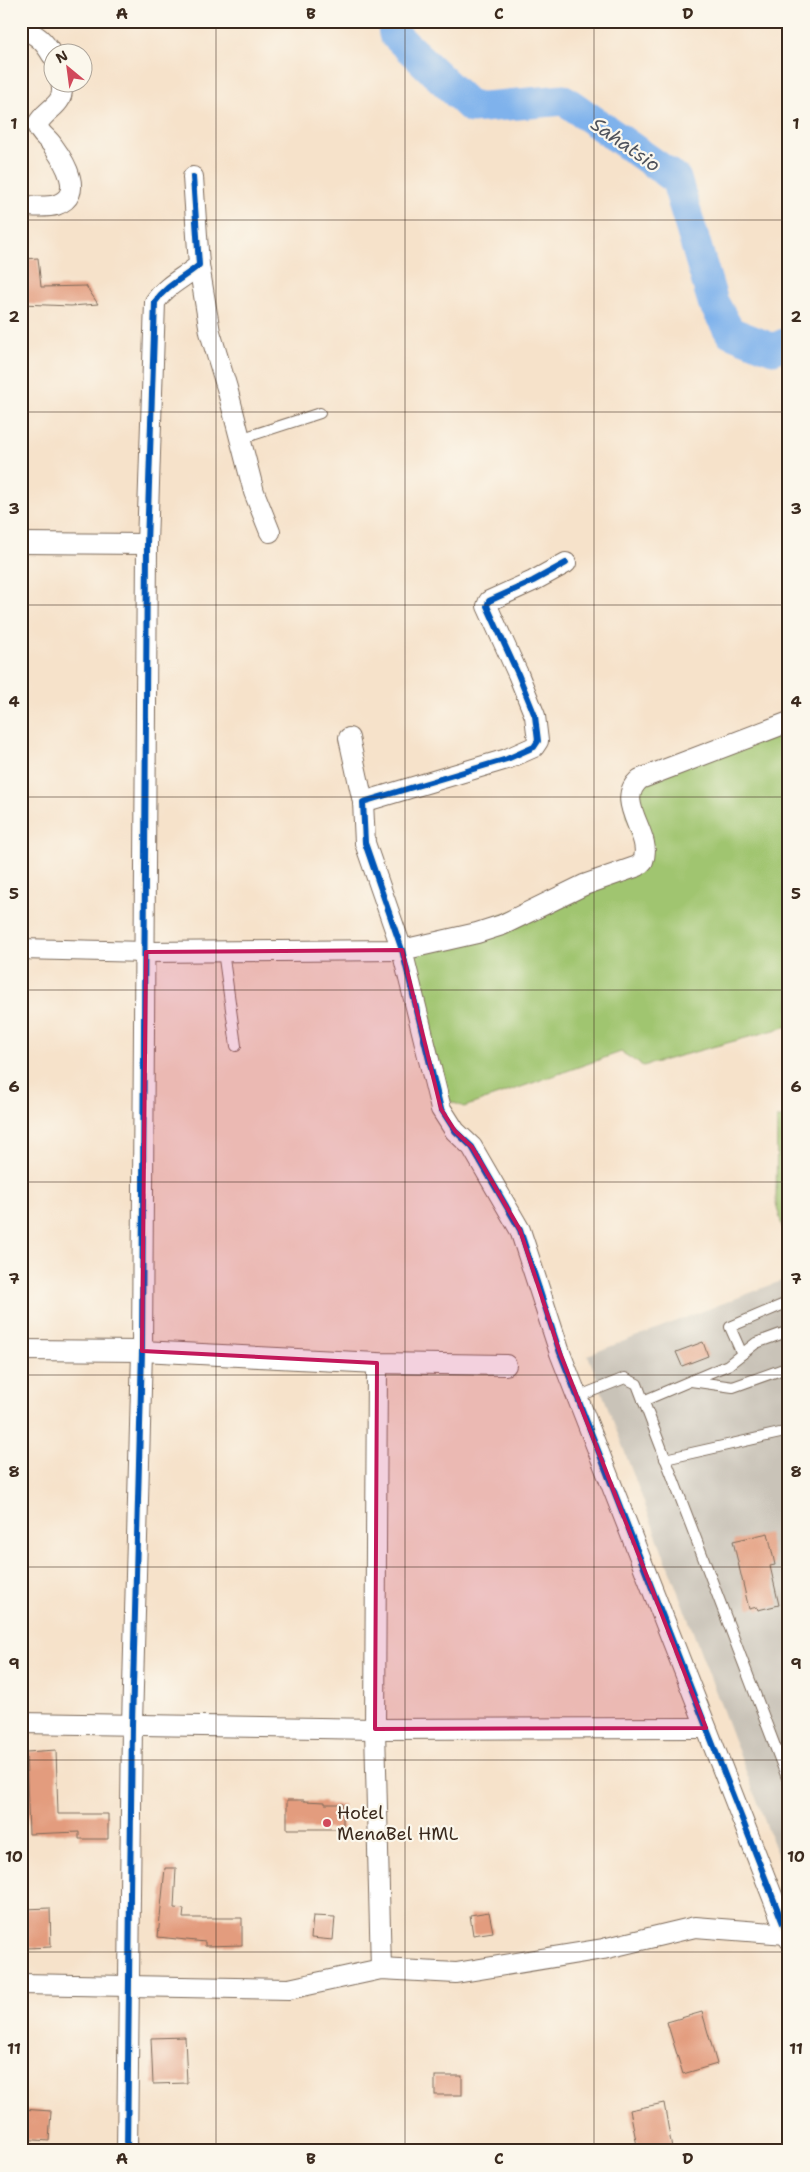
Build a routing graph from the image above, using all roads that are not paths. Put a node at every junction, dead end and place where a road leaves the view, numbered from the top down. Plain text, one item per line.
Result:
1 (21, 29) edge
2 (46, 42) edge
3 (63, 92) edge
4 (193, 177) dead end
5 (21, 206) edge
6 (199, 266) junction
7 (320, 413) dead end
8 (240, 439) junction
9 (270, 532) dead end
10 (21, 543) edge
11 (146, 544) junction
12 (566, 563) dead end
13 (789, 722) edge
14 (350, 738) dead end
15 (363, 802) junction
16 (21, 949) edge
17 (223, 950) junction
18 (402, 950) junction
19 (146, 952) junction
20 (236, 1046) dead end
21 (789, 1302) edge
22 (789, 1331) edge
23 (21, 1350) edge
24 (142, 1351) junction
25 (742, 1354) junction
26 (377, 1363) junction
27 (506, 1365) dead end
28 (789, 1366) edge
29 (691, 1381) junction
30 (577, 1397) junction
31 (643, 1401) junction
32 (789, 1431) edge
33 (665, 1459) junction
34 (21, 1723) edge
35 (132, 1724) junction
36 (706, 1728) junction
37 (375, 1729) junction
38 (784, 1759) edge
39 (789, 1783) edge
40 (788, 1936) edge
41 (381, 1969) junction
42 (21, 1984) edge
43 (128, 1987) junction
44 (127, 2151) edge

1 - 2 street
3 - 5 street
4 - 6 street
6 - 8 street
6 - 11 street
7 - 8 lane
8 - 9 street
10 - 11 street
11 - 19 street
12 - 15 street
13 - 18 street
14 - 15 street
15 - 18 street
16 - 19 street
17 - 18 street
17 - 19 street
17 - 20 lane
18 - 30 street
19 - 24 street
21 - 25 lane
22 - 25 lane
23 - 24 street
24 - 26 street
24 - 35 street
25 - 29 lane
26 - 27 street
26 - 37 street
28 - 29 lane
29 - 31 lane
30 - 31 lane
30 - 36 street
31 - 33 lane
32 - 33 lane
33 - 38 lane
34 - 35 street
35 - 37 street
35 - 43 street
36 - 37 street
36 - 40 street
37 - 41 street
38 - 39 lane
40 - 41 street
41 - 43 street
42 - 43 street
43 - 44 street

